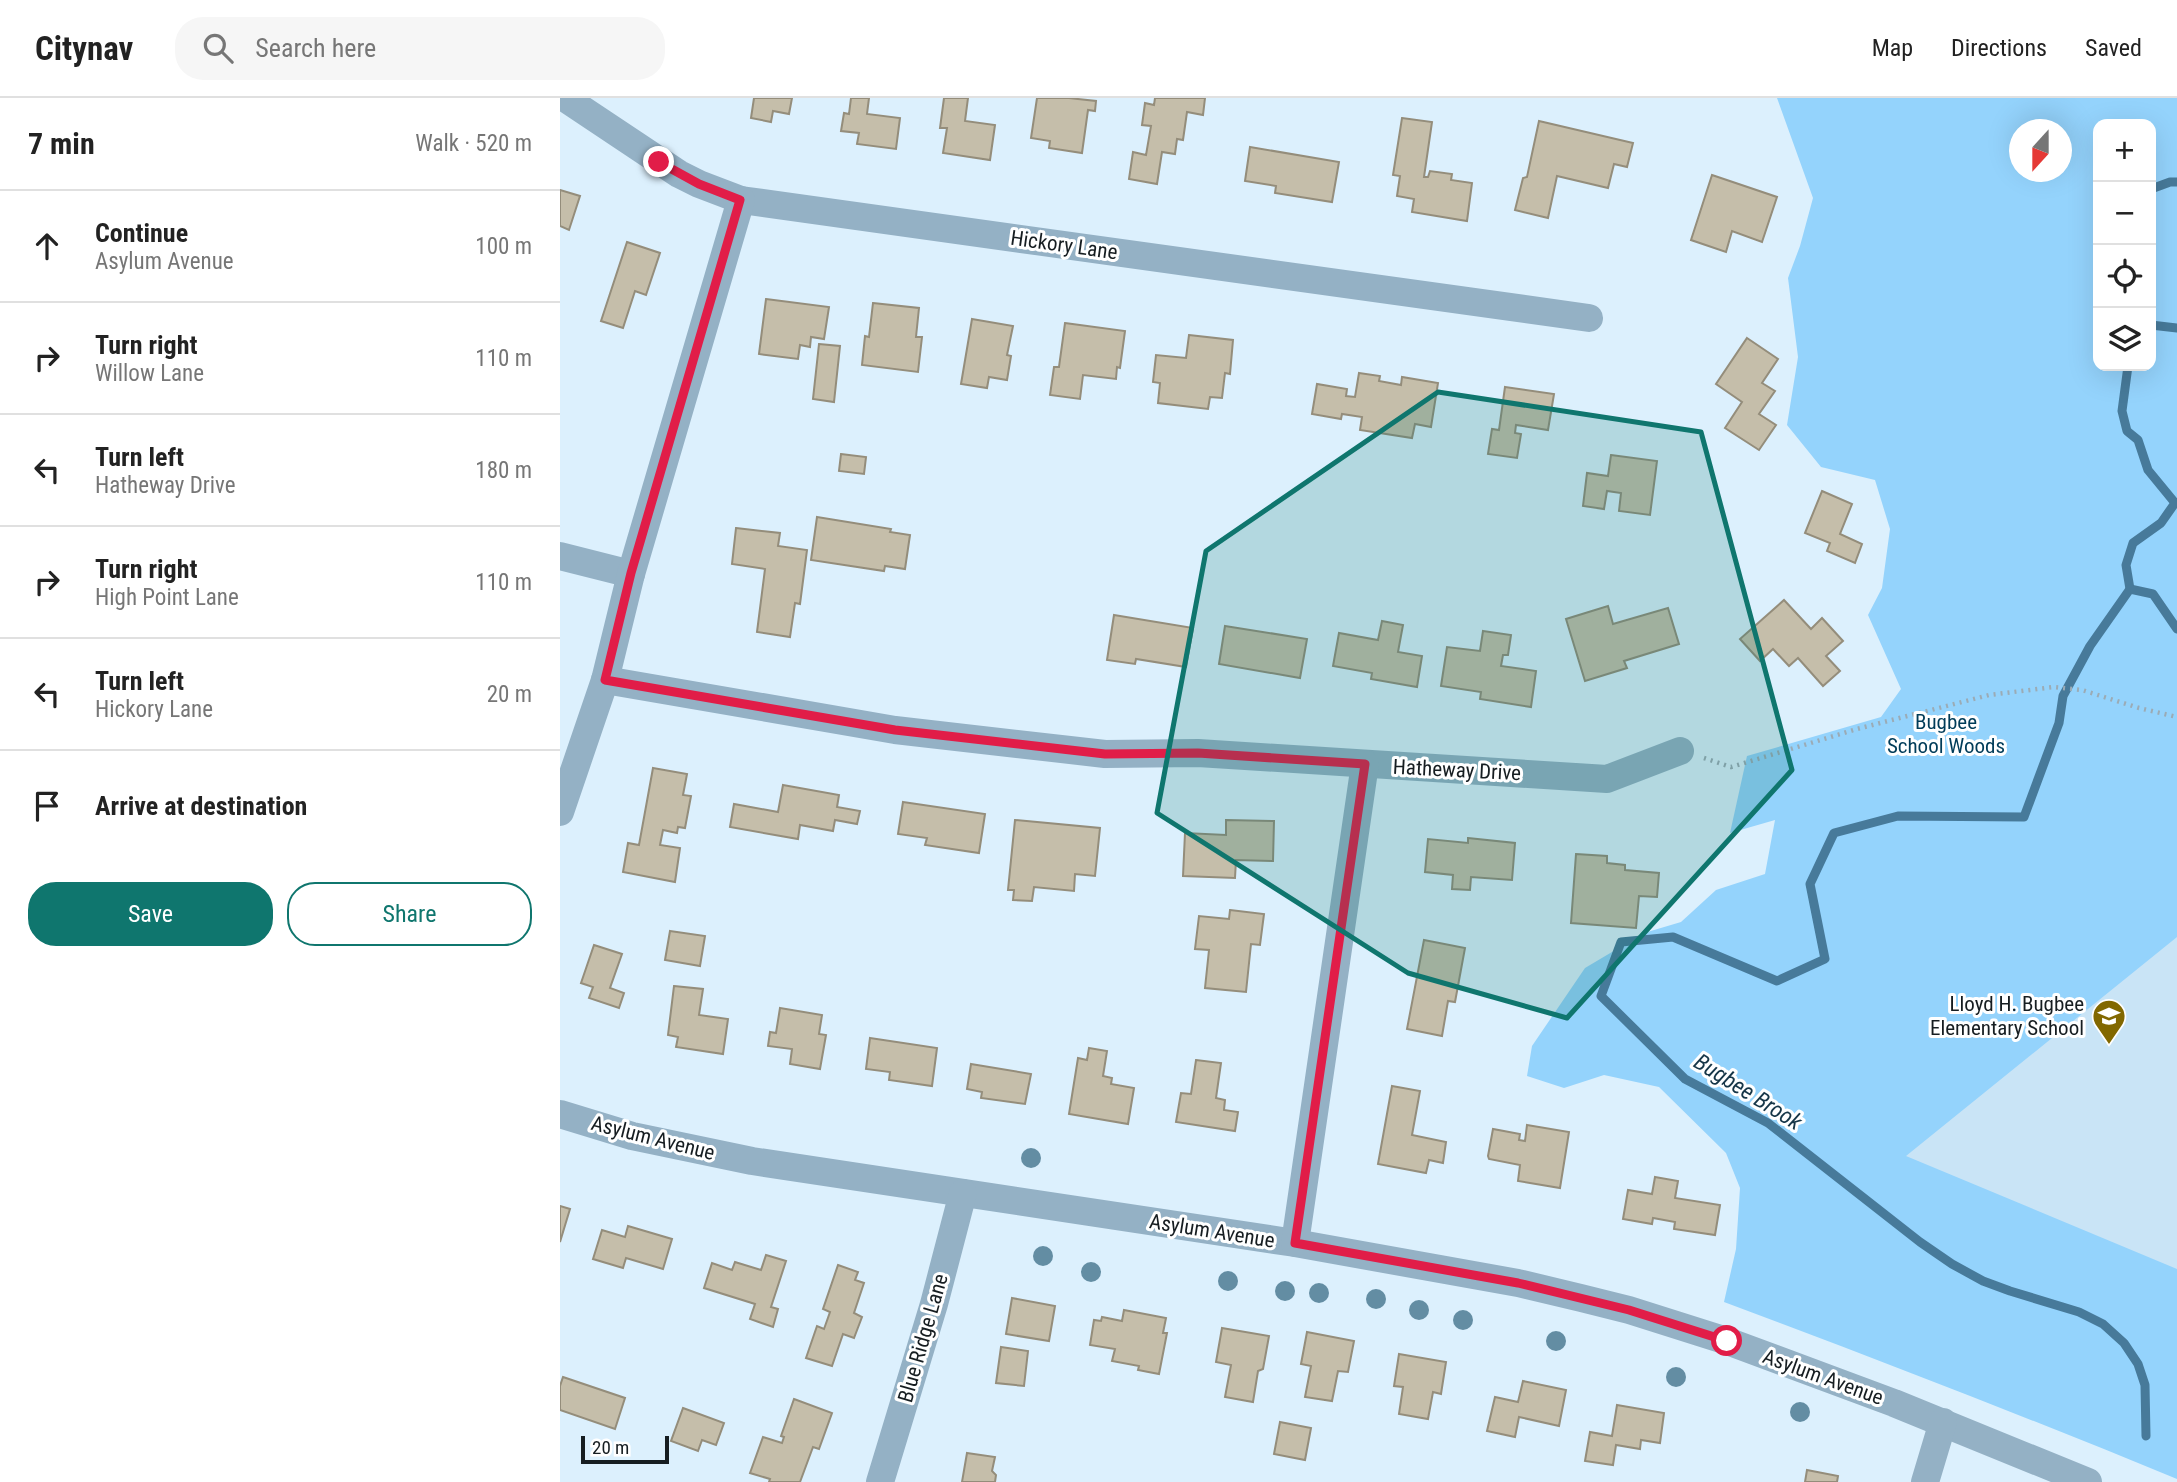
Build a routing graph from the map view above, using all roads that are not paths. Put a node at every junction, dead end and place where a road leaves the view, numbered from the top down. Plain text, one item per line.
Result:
1 (565, 98) edge
2 (740, 200) junction
3 (1589, 318) dead end
4 (560, 556) edge
5 (631, 573) junction
6 (605, 680) junction
7 (1680, 751) road end
8 (1365, 764) junction
9 (560, 812) edge
10 (560, 1114) edge
11 (963, 1193) junction
12 (1295, 1243) junction
13 (1943, 1422) junction
14 (880, 1482) edge
15 (1925, 1482) edge
16 (2088, 1482) edge

1 - 2 street, Hickory Lane
2 - 3 street, Hickory Lane
2 - 5 street
4 - 5 street
5 - 6 street
6 - 8 street, Hatheway Drive
6 - 9 street
7 - 8 street, Hatheway Drive
8 - 12 street
10 - 11 street, Asylum Avenue
11 - 12 street, Asylum Avenue
11 - 14 street, Blue Ridge Lane
12 - 13 street, Asylum Avenue
13 - 15 street
13 - 16 street, Asylum Avenue

